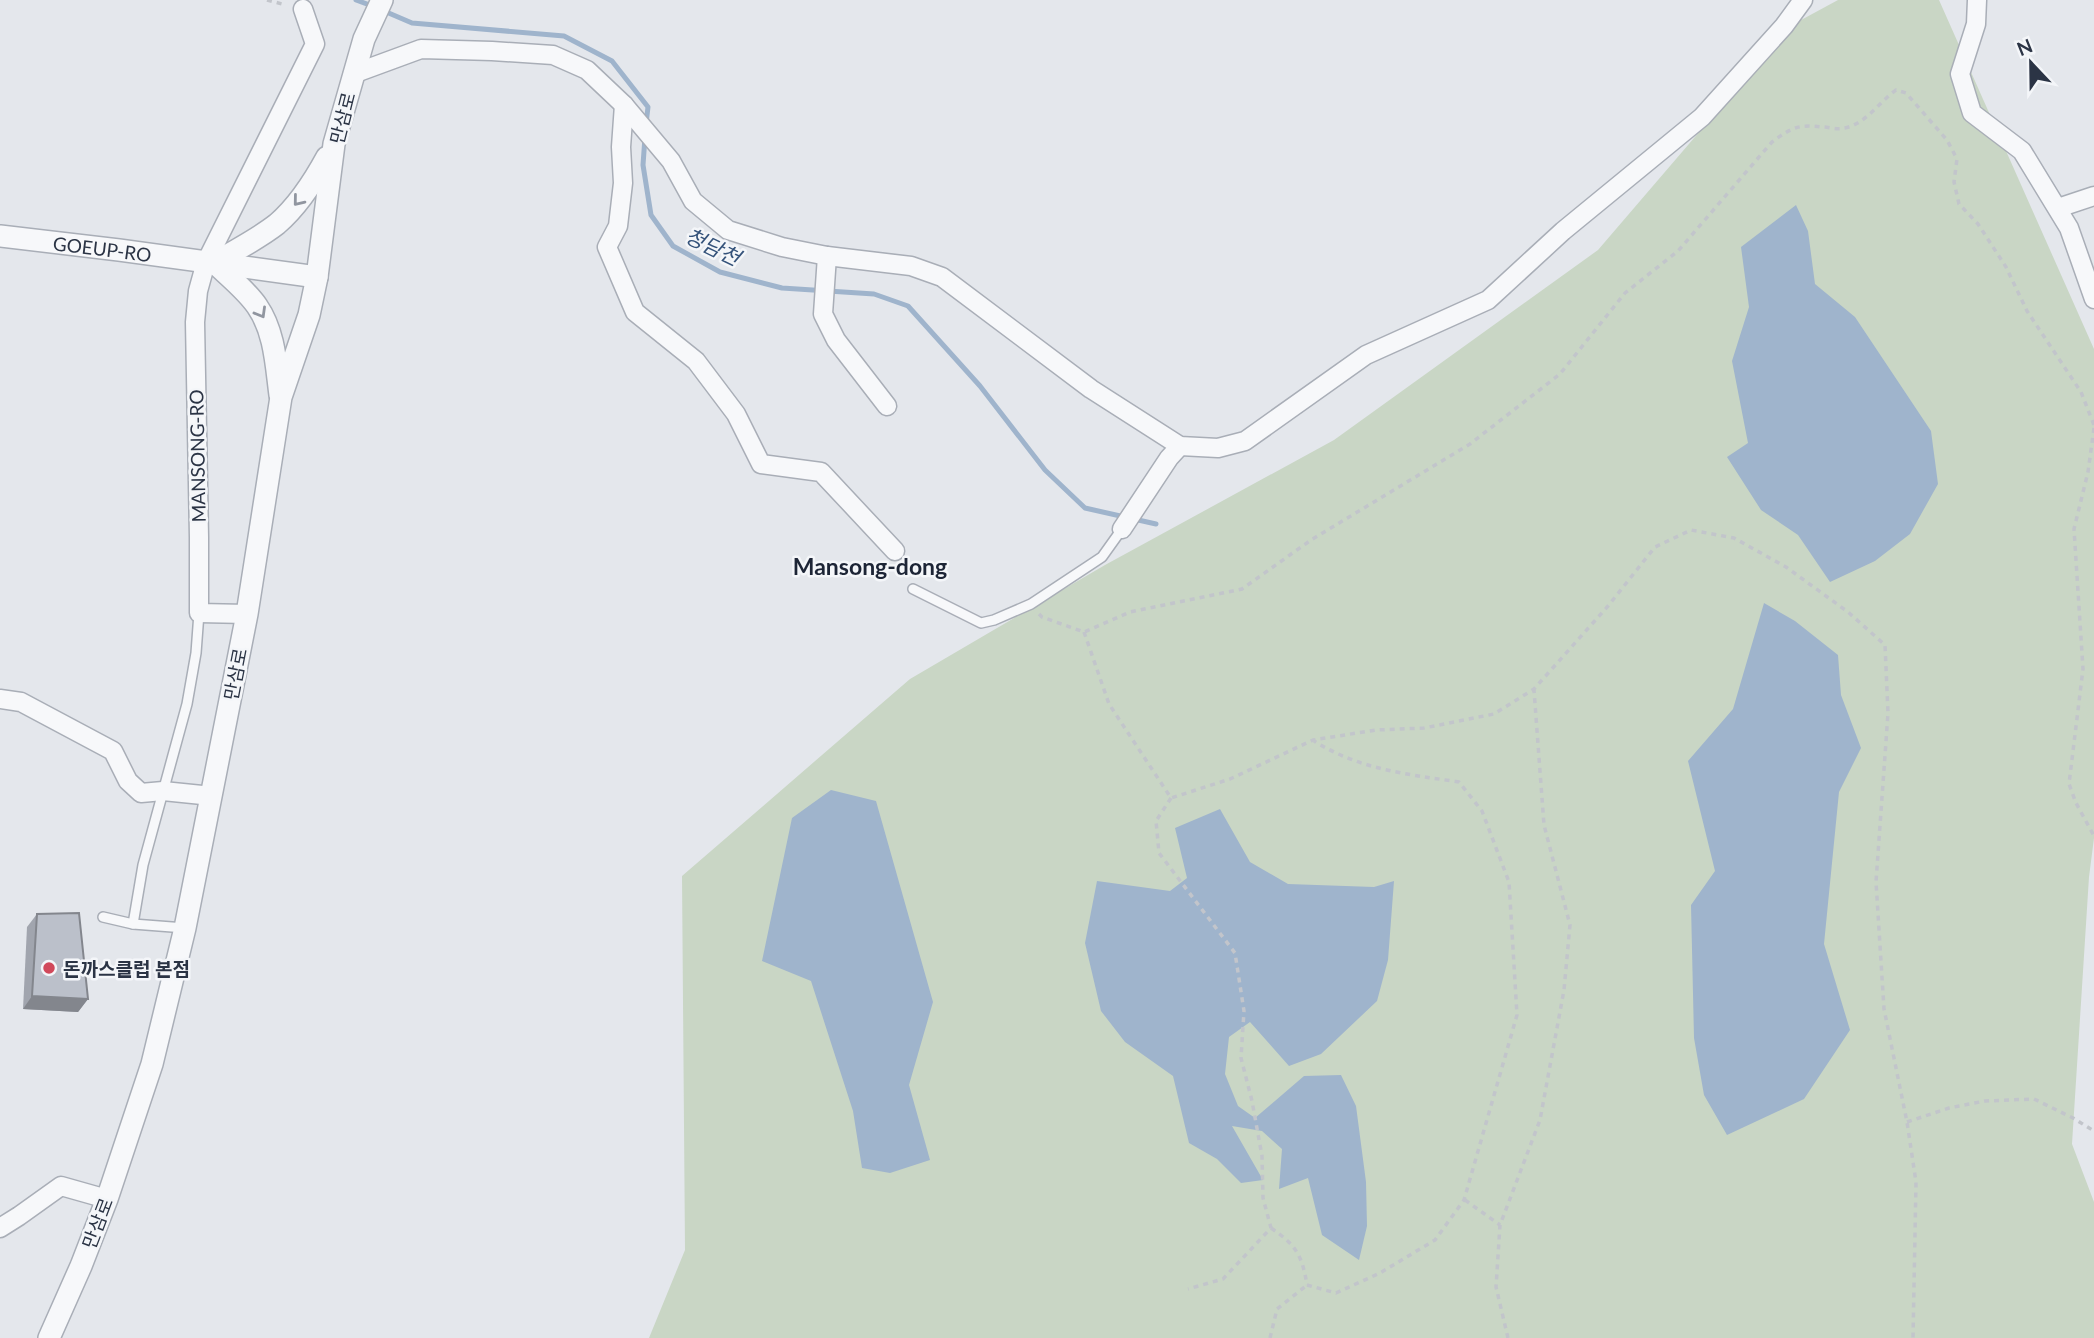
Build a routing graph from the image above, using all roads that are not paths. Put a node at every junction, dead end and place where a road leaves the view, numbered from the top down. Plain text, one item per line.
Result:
1 (382, 0) edge
2 (1804, 0) edge
3 (1977, 0) edge
4 (303, 9) dead end
5 (353, 74) junction
6 (624, 105) junction
7 (334, 144) junction
8 (2094, 196) edge
9 (2058, 208) junction
10 (0, 236) edge
11 (827, 256) junction
12 (211, 262) junction
13 (2089, 267) edge
14 (317, 277) junction
15 (2094, 299) edge
16 (281, 397) junction
17 (887, 406) dead end
18 (1181, 446) junction
19 (1122, 528) joint
20 (895, 551) dead end
21 (913, 589) dead end
22 (199, 613) junction
23 (247, 614) junction
24 (0, 699) edge
25 (163, 791) junction
26 (212, 796) junction
27 (103, 917) dead end
28 (133, 924) junction
29 (185, 928) junction
30 (107, 1199) junction
31 (0, 1228) edge
32 (49, 1338) edge

1 - 5 street, 만삼로
2 - 18 street
3 - 9 street
4 - 12 street, MANSONG-RO
5 - 6 street
5 - 7 street, 만삼로
6 - 11 street
6 - 20 street
7 -> 12 street
7 - 14 street, 만삼로
8 - 9 street
9 - 13 street
10 - 12 street, GOEUP-RO
11 - 17 street
11 - 18 street
12 - 14 street, GOEUP-RO
12 -> 16 street
12 - 22 street, MANSONG-RO
13 - 15 street
14 - 16 street, 만삼로
16 - 23 street, 만삼로
18 - 19 street
19 - 21 lane
22 - 23 street
22 - 25 lane, MANSONG-RO
23 - 26 street, 만삼로
24 - 25 street
25 - 26 street
25 - 28 lane, MANSONG-RO
26 - 29 street, 만삼로
27 - 28 lane
28 - 29 lane
29 - 30 street, 만삼로
30 - 31 street
30 - 32 street, 만삼로

